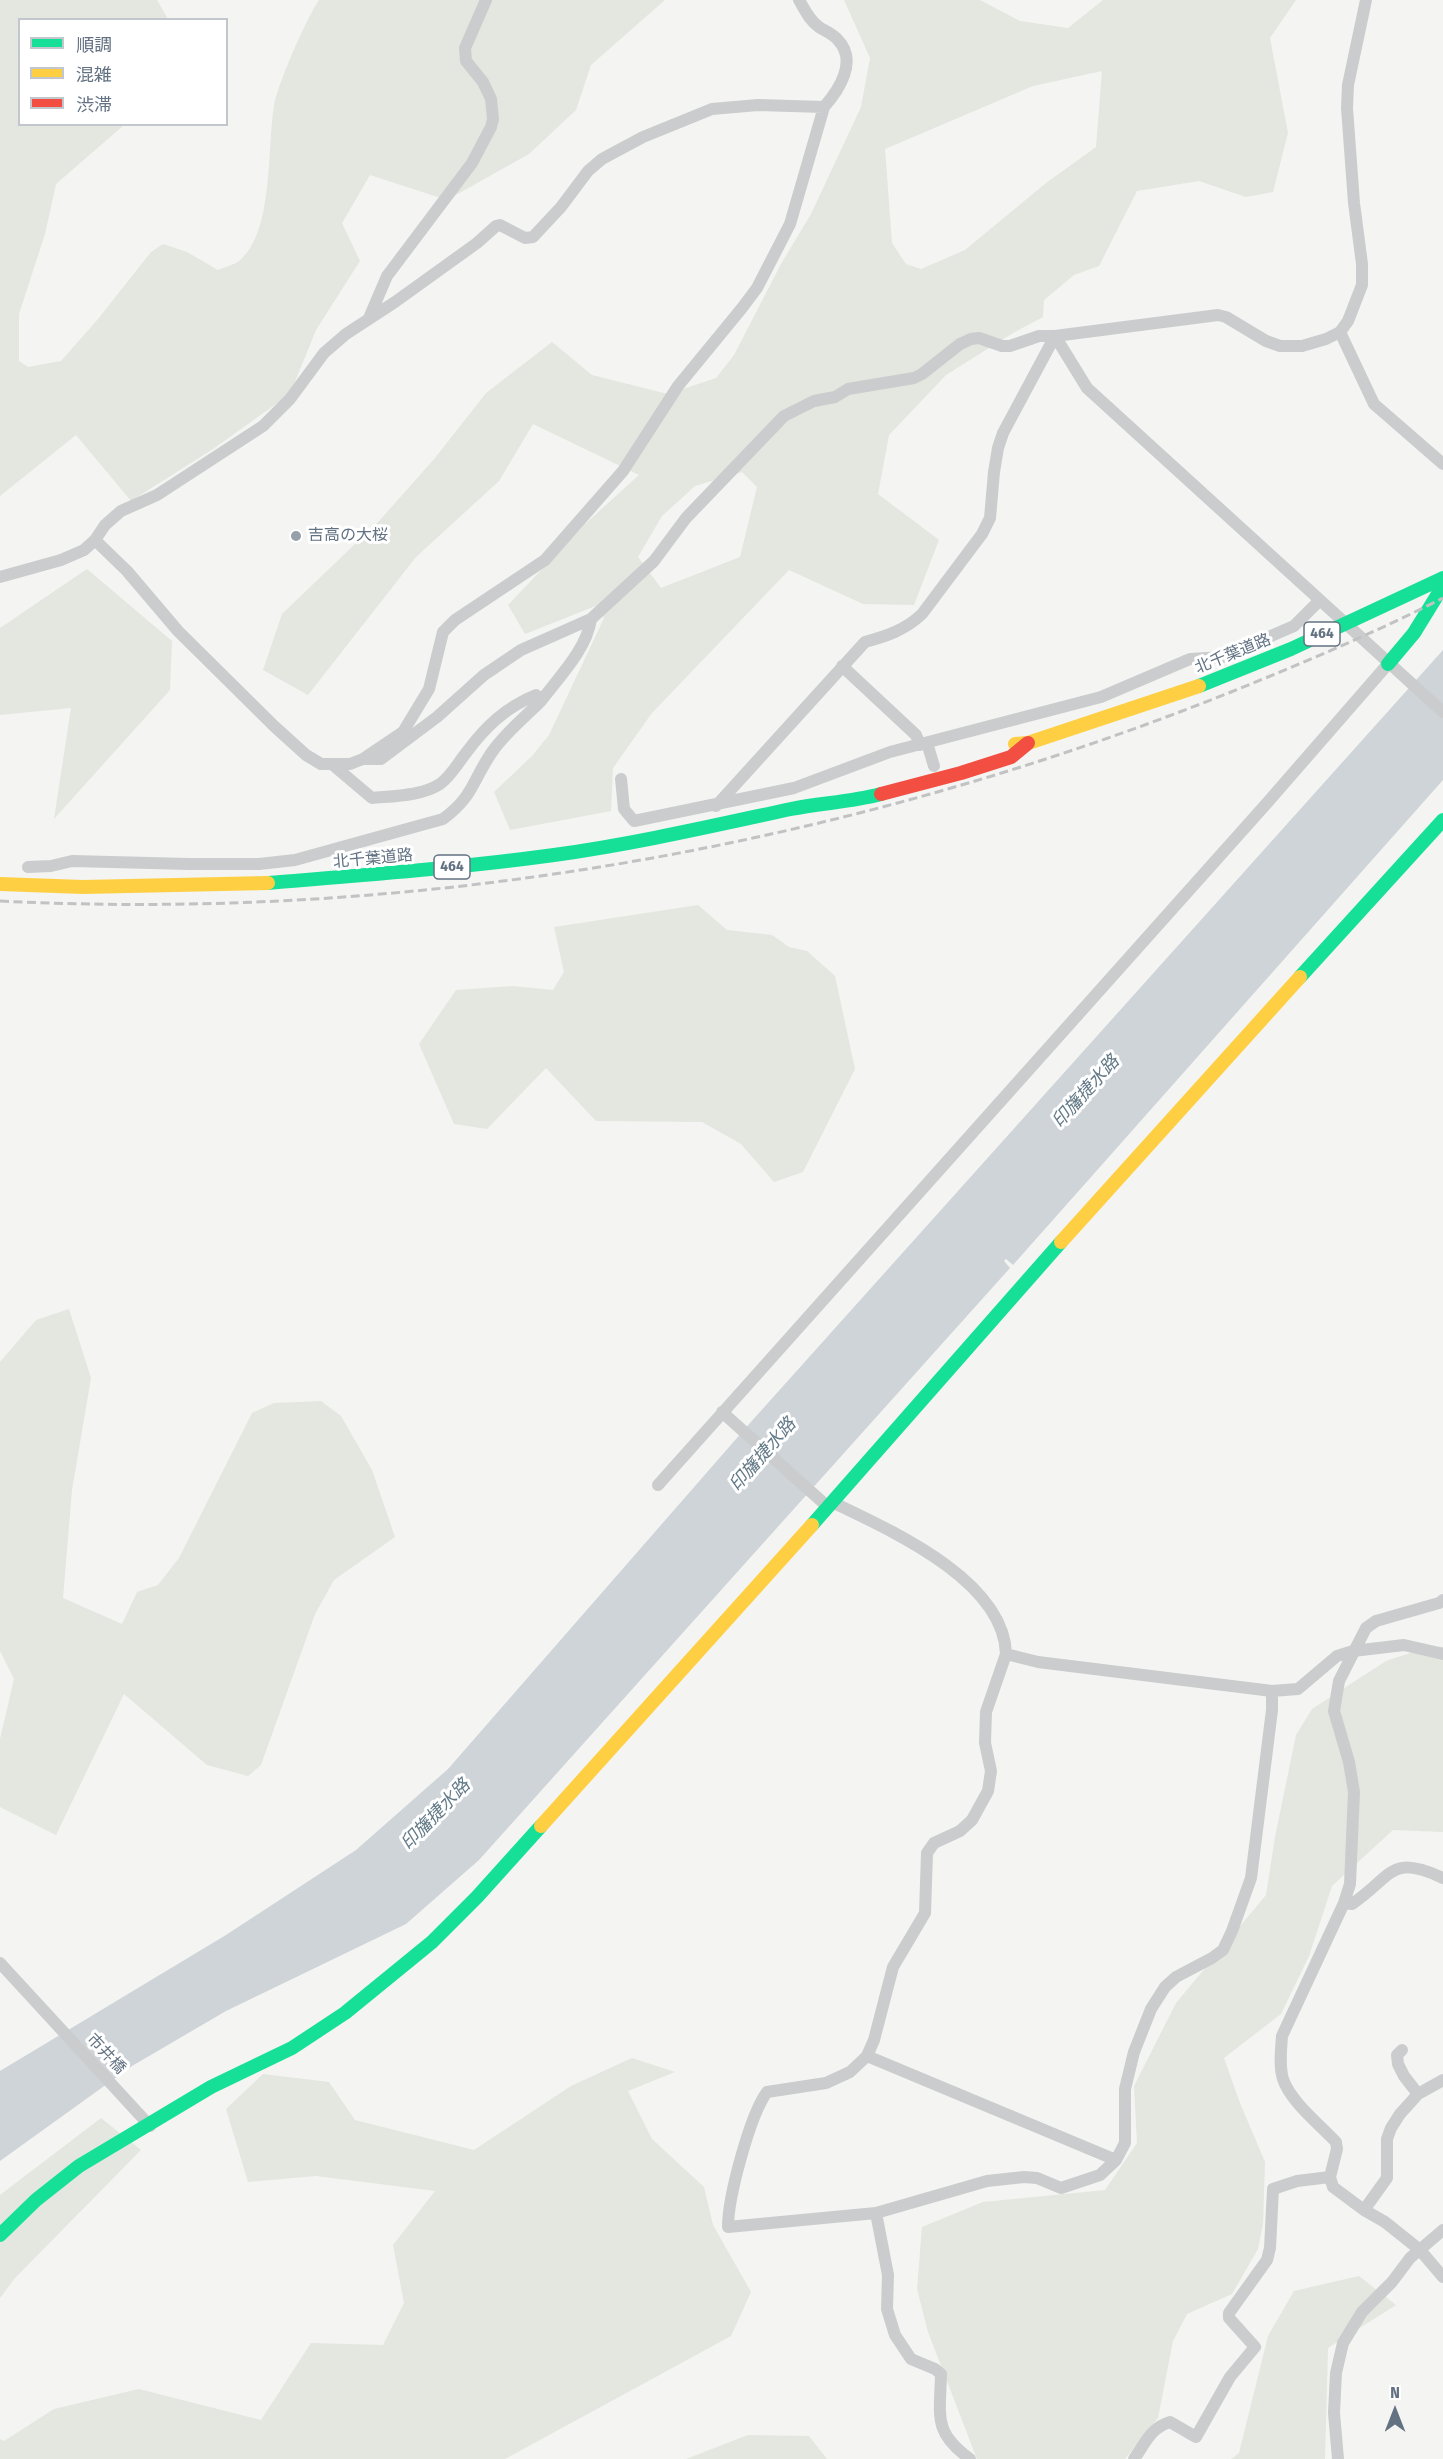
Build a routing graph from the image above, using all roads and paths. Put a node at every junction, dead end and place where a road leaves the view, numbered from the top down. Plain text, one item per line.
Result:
1 (486, 0) edge
2 (799, 0) edge
3 (1366, 0) edge
4 (824, 107) junction
5 (369, 318) junction
6 (1340, 332) junction
7 (1055, 336) junction
8 (1443, 464) edge
9 (95, 540) junction
10 (0, 577) edge
11 (1443, 578) edge
12 (1443, 586) edge
13 (1319, 601) junction
14 (591, 619) junction
15 (1388, 664) junction
16 (842, 666) junction
17 (541, 701) junction
18 (1443, 712) edge
19 (1028, 743) junction
20 (923, 744) junction
21 (996, 747) dead end
22 (363, 759) junction
23 (939, 764) joint
24 (333, 765) junction
25 (621, 779) dead end
26 (816, 804) junction
27 (716, 806) junction
28 (1443, 820) edge
29 (28, 867) dead end
30 (0, 884) edge
31 (722, 1412) junction
32 (658, 1485) dead end
33 (830, 1505) junction
34 (1443, 1600) edge
35 (1353, 1651) junction
36 (1006, 1654) junction
37 (1443, 1654) edge
38 (1272, 1691) junction
39 (1443, 1878) edge
40 (1344, 1903) junction
41 (0, 1963) edge
42 (1402, 2050) dead end
43 (867, 2056) junction
44 (1443, 2079) edge
45 (1418, 2094) junction
46 (150, 2126) dead end
47 (1116, 2160) junction
48 (1330, 2177) junction
49 (1364, 2210) junction
50 (876, 2213) junction
51 (1443, 2230) edge
52 (0, 2235) edge
53 (1420, 2250) junction
54 (1443, 2277) edge
55 (970, 2459) edge
56 (1134, 2459) edge
57 (1338, 2459) edge

1 - 5 street
2 - 4 street
3 - 6 street
4 - 5 street
4 - 22 street
5 - 9 street
6 - 7 street
6 - 8 street
7 - 13 street
7 - 14 street
7 - 16 street
9 - 10 street
9 - 24 street
11 - 19 main road, 北千葉道路 / 464
12 - 15 main road
13 - 15 street
13 - 20 street
14 - 17 street
14 - 22 street
15 - 18 street
15 - 31 street
16 - 20 street
16 - 27 street
17 - 24 street
17 - 29 street
19 - 21 main road, 北千葉道路 / 464
19 - 26 main road, 北千葉道路 / 464
20 - 23 street
20 - 27 street
22 - 24 street
23 - 26 main road, 北千葉道路 / 464
25 - 27 street
26 - 30 main road, 北千葉道路 / 464
28 - 33 main road
31 - 32 street
31 - 33 street
33 - 36 street
33 - 52 main road
34 - 35 street
35 - 37 street
35 - 38 street
35 - 40 street
36 - 38 street
36 - 43 street
38 - 47 street
39 - 40 street
40 - 48 street
41 - 46 street, 市井橋
42 - 45 street
43 - 47 street
43 - 50 street
44 - 45 street
45 - 49 street
47 - 50 street
48 - 49 street
48 - 56 street
49 - 53 street
50 - 55 street
51 - 53 street
53 - 54 street
53 - 57 street

